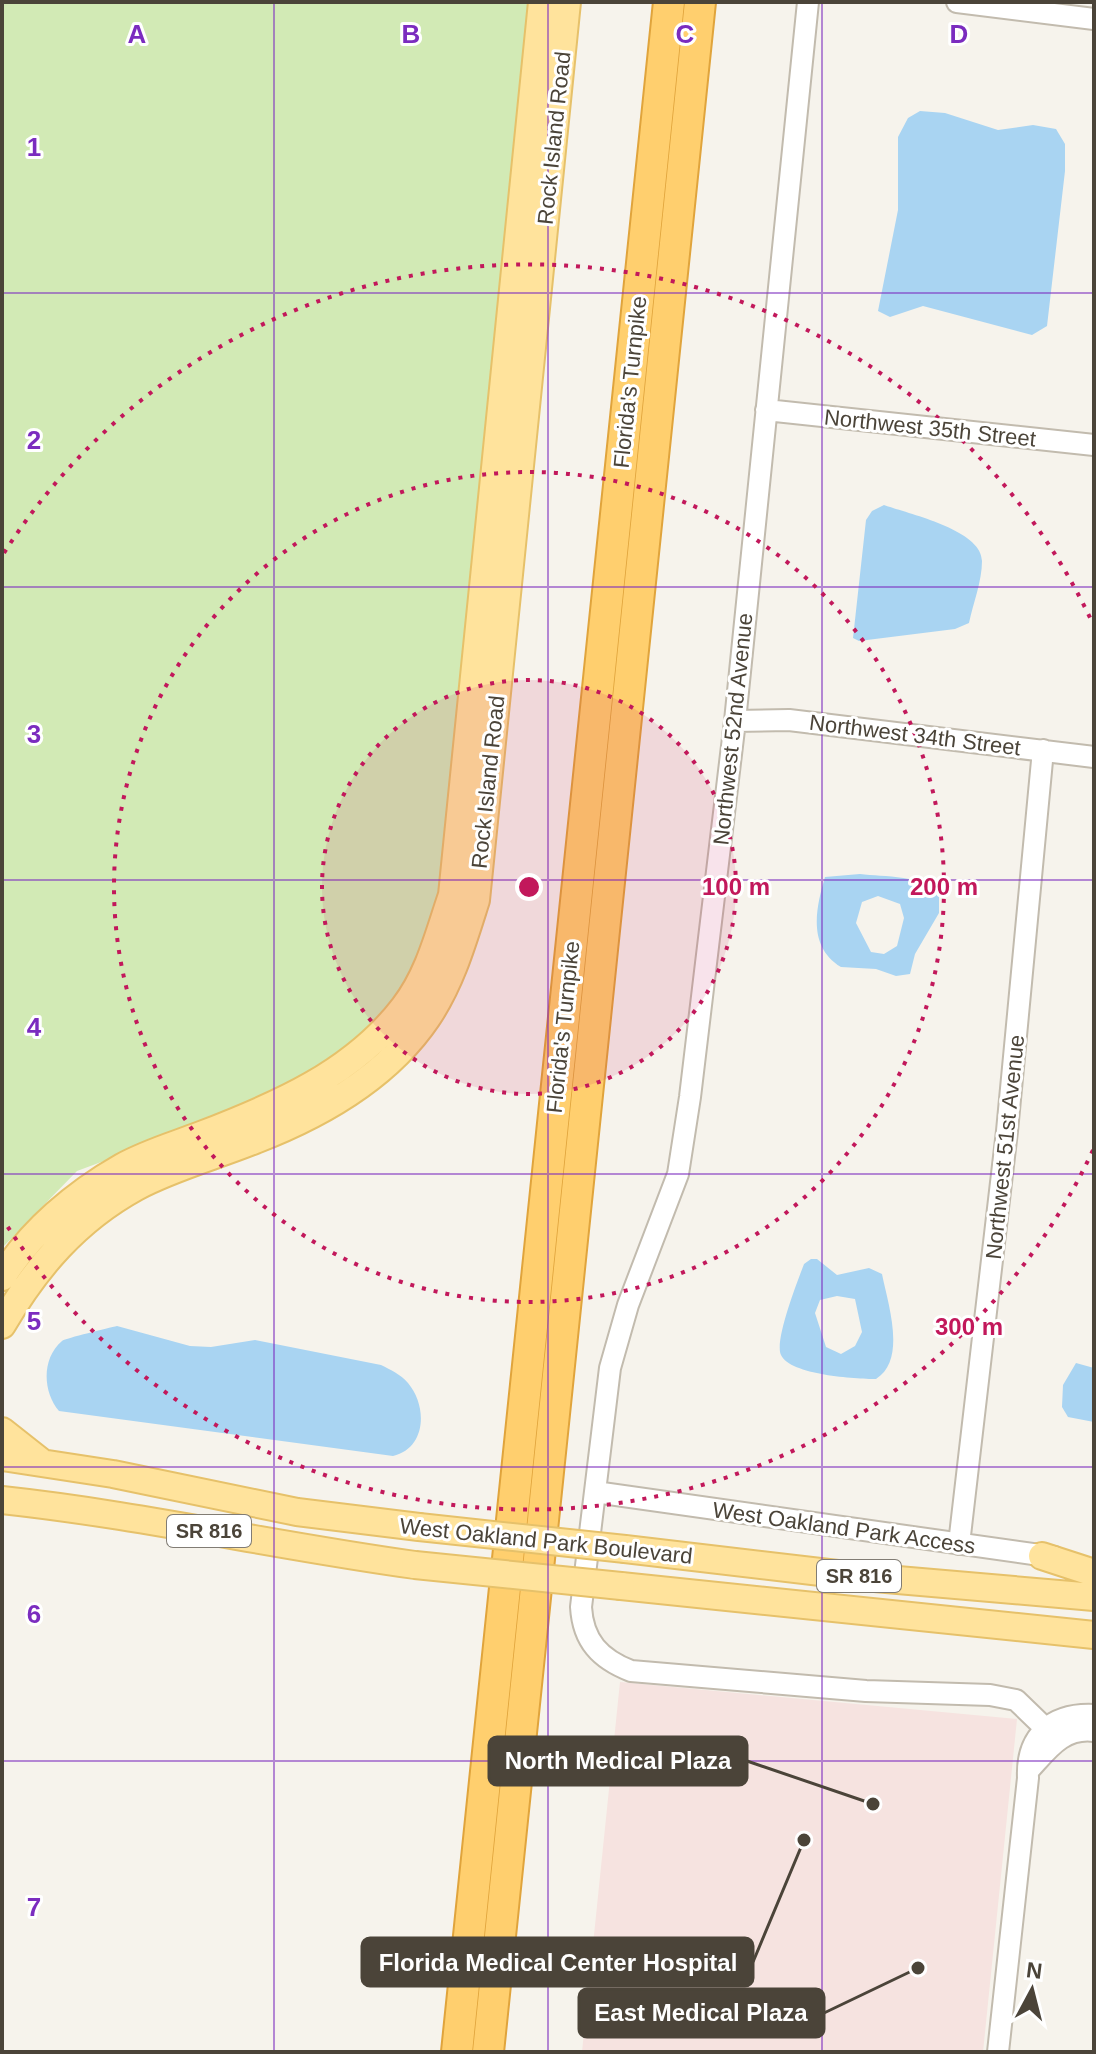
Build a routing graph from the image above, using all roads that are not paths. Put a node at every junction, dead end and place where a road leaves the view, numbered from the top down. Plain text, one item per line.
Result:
1 (542, 2) edge
2 (567, 2) edge
3 (669, 2) edge
4 (700, 2) edge
5 (808, 2) edge
6 (957, 2) edge
7 (1094, 19) edge
8 (766, 410) junction
9 (1094, 445) edge
10 (735, 721) junction
11 (1043, 750) junction
12 (1094, 757) edge
13 (2, 1277) edge
14 (2, 1325) edge
15 (2, 1431) edge
16 (2, 1457) edge
17 (43, 1463) junction
18 (595, 1492) junction
19 (2, 1500) edge
20 (959, 1544) junction
21 (1042, 1556) junction
22 (1094, 1561) edge
23 (1094, 1573) edge
24 (1094, 1597) edge
25 (1094, 1635) edge
26 (1094, 1715) edge
27 (1045, 1728) junction
28 (1094, 1731) edge
29 (1028, 1771) junction
30 (457, 2052) edge
31 (488, 2052) edge
32 (998, 2052) edge

1 - 13 main road, Rock Island Road
2 - 14 main road, Rock Island Road
3 - 30 highway, Florida's Turnpike
4 - 31 highway, Florida's Turnpike
5 - 8 street, Northwest 52nd Avenue
6 - 7 street
8 - 9 street, Northwest 35th Street
8 - 10 street, Northwest 52nd Avenue
10 - 11 street, Northwest 34th Street
10 - 18 street, Northwest 52nd Avenue
11 - 12 street, Northwest 34th Street
11 - 20 street, Northwest 51st Avenue
15 - 17 main road
16 - 17 main road, West Oakland Park Boulevard / SR 816
17 - 24 main road, West Oakland Park Boulevard / SR 816, bridge
18 - 20 street, West Oakland Park Access
18 - 27 street, Northwest 52nd Avenue
19 - 25 main road, West Oakland Park Boulevard / SR 816, bridge
20 - 21 street, West Oakland Park Access
21 - 22 street, West Oakland Park Access
21 - 23 main road
26 - 27 street
27 - 29 street
28 - 29 street
29 - 32 street

